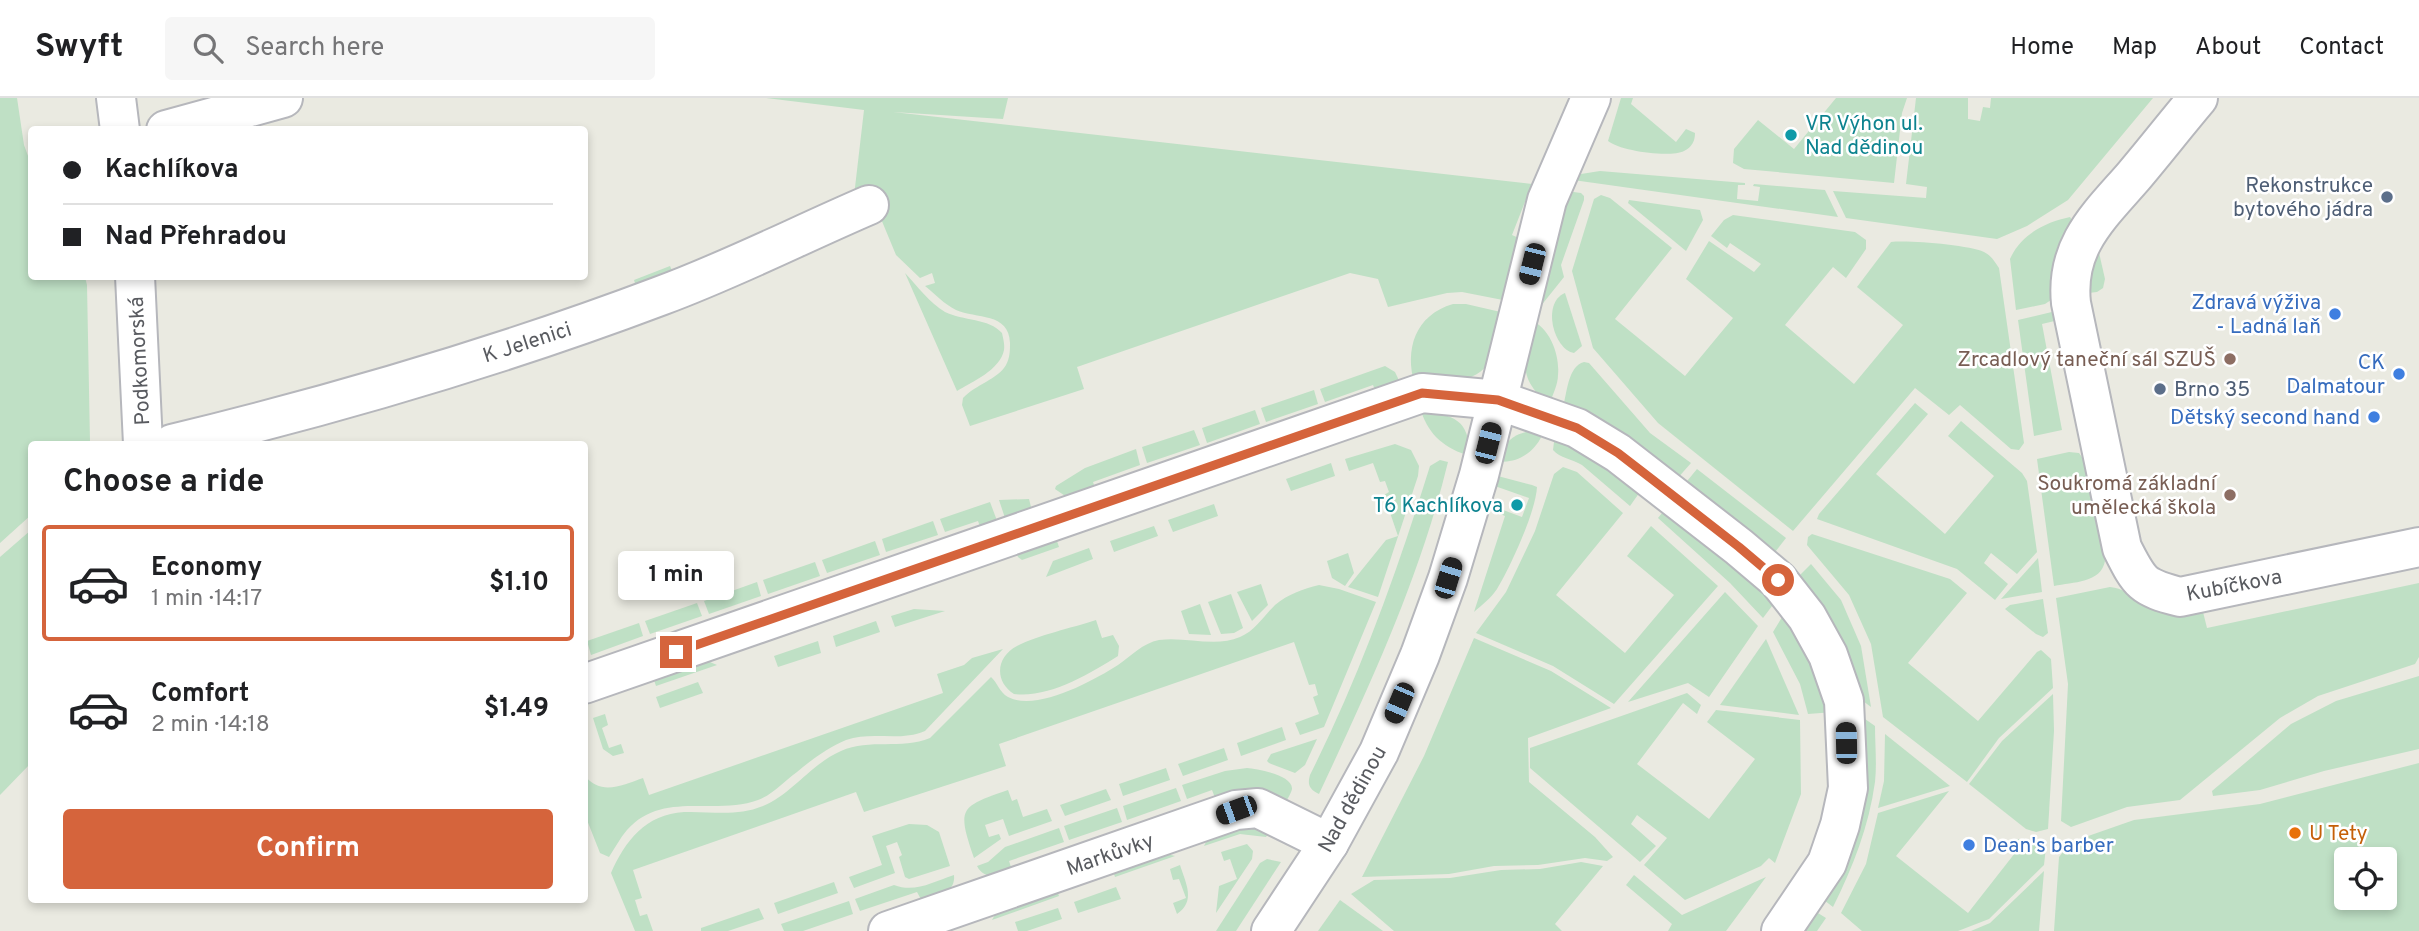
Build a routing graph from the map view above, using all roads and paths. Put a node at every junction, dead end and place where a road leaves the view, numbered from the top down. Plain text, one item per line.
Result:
1 (116, 98) edge
2 (283, 98) edge
3 (1591, 98) edge
4 (2198, 98) edge
5 (120, 126) edge
6 (181, 126) edge
7 (869, 205) dead end
8 (135, 280) edge
9 (1498, 400) junction
10 (143, 441) edge
11 (184, 441) edge
12 (2419, 547) edge
13 (588, 683) edge
14 (1329, 843) junction
15 (888, 931) edge
16 (1270, 931) edge
17 (1781, 931) edge

1 - 5 street
2 - 6 street
3 - 9 street, Nad dědinou
4 - 12 street, Kubíčkova
7 - 11 street, K Jelenici
8 - 10 street, Podkomorská
9 - 13 street
9 - 14 street, Nad dědinou
9 - 17 street
14 - 15 street, Markůvky
14 - 16 street, Nad dědinou

